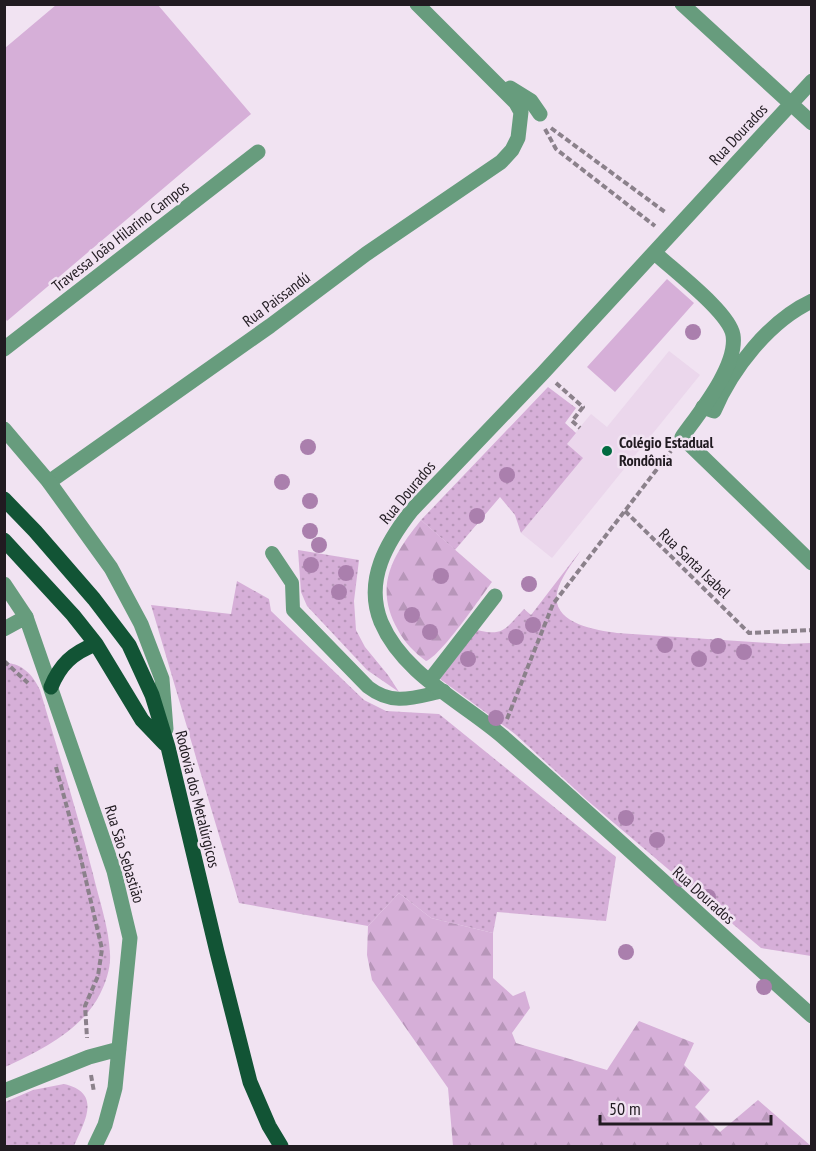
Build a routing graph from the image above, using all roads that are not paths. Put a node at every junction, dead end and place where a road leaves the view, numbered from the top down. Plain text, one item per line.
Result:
1 (417, 4) edge
2 (682, 4) edge
3 (496, 81) junction
4 (812, 81) edge
5 (790, 104) junction
6 (544, 120) road end
7 (812, 123) edge
8 (258, 152) dead end
9 (655, 253) junction
10 (812, 301) edge
11 (4, 349) edge
12 (703, 407) junction
13 (4, 429) edge
14 (49, 482) junction
15 (4, 499) edge
16 (4, 540) edge
17 (272, 553) dead end
18 (812, 563) edge
19 (4, 584) edge
20 (495, 596) dead end
21 (26, 617) junction
22 (4, 629) edge
23 (96, 644) junction
24 (430, 680) junction
25 (51, 687) junction
26 (444, 692) junction
27 (168, 747) junction
28 (812, 1016) edge
29 (119, 1048) junction
30 (4, 1091) edge
31 (95, 1146) edge
32 (281, 1146) edge

1 - 3 street
2 - 5 street
3 - 6 street
3 - 14 street, Rua Paissandú
4 - 5 street, Rua Dourados
5 - 7 street
5 - 9 street, Rua Dourados
8 - 11 street, Travessa João Hilarino Campos
9 - 12 street
9 - 24 street, Rua Dourados
10 - 12 street
12 - 18 street
13 - 14 street
14 - 27 street
15 - 27 main road, Rodovia dos Metalúrgicos
16 - 23 main road
17 - 26 lane
19 - 21 street, Rua São Sebastião
20 - 24 street
21 - 22 street
21 - 25 street, Rua São Sebastião
23 - 25 main road
23 - 27 main road
24 - 26 street, Rua Dourados
25 - 29 street, Rua São Sebastião
26 - 28 street, Rua Dourados
27 - 32 main road, Rodovia dos Metalúrgicos
29 - 30 street
29 - 31 street, Rua São Sebastião

